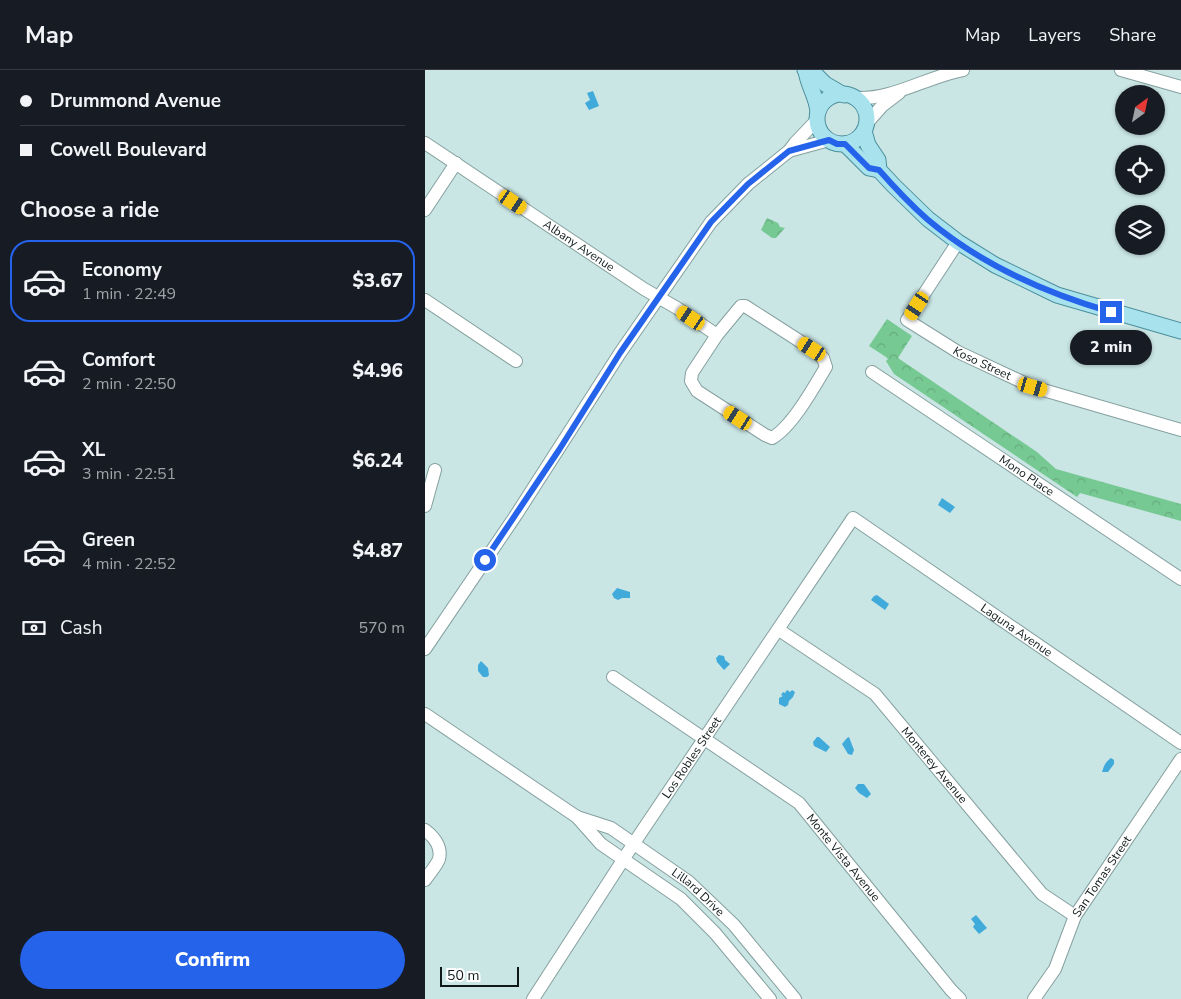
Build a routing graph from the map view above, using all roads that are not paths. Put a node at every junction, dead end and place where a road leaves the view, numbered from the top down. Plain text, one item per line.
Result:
1 (963, 70) edge
2 (1121, 70) edge
3 (806, 71) edge
4 (1181, 87) edge
5 (900, 92) junction
6 (849, 97) junction
7 (818, 116) junction
8 (865, 127) junction
9 (829, 140) junction
10 (425, 143) edge
11 (845, 144) junction
12 (789, 151) junction
13 (456, 163) junction
14 (879, 170) junction
15 (425, 210) edge
16 (958, 242) junction
17 (658, 297) junction
18 (425, 300) edge
19 (1181, 331) edge
20 (717, 335) junction
21 (516, 361) dead end
22 (872, 372) dead end
23 (1181, 430) edge
24 (435, 470) dead end
25 (425, 506) edge
26 (853, 518) joint
27 (1181, 579) edge
28 (779, 630) junction
29 (425, 649) edge
30 (613, 677) dead end
31 (425, 714) edge
32 (705, 738) junction
33 (1181, 744) edge
34 (1181, 759) edge
35 (577, 817) junction
36 (425, 830) edge
37 (634, 844) junction
38 (624, 860) junction
39 (425, 880) edge
40 (1075, 916) junction
41 (756, 952) junction
42 (741, 964) junction
43 (533, 999) edge
44 (769, 999) edge
45 (795, 999) edge
46 (960, 999) edge
47 (1034, 999) edge

1 - 5 street
2 - 4 street
3 - 6 main road
3 - 7 main road
5 - 6 street
5 - 8 street
6 - 7 main road
6 - 8 main road
7 - 9 main road
7 - 12 street
8 - 11 main road
8 - 14 main road
9 - 11 main road
9 - 12 street
10 - 13 street, Albany Avenue
11 - 14 main road
12 - 17 street
13 - 15 street
13 - 17 street, Albany Avenue
14 - 16 main road
16 - 19 main road
16 - 23 street, Koso Street
17 - 20 street, Albany Avenue
17 - 29 street
18 - 21 street
20 - 20 street
22 - 27 street, Mono Place
24 - 25 street
26 - 28 street, Los Robles Street
26 - 33 street, Laguna Avenue
28 - 32 street, Los Robles Street
28 - 40 street, Monterey Avenue
30 - 32 street, Monte Vista Avenue
31 - 35 street, Lillard Drive
32 - 37 street, Los Robles Street
32 - 46 street, Monte Vista Avenue
34 - 40 street, San Tomas Street
35 - 37 street, Lillard Drive
35 - 38 street, Lillard Drive
36 - 39 street
37 - 38 street, Los Robles Street
37 - 41 street, Lillard Drive
38 - 42 street, Lillard Drive
38 - 43 street, Los Robles Street
40 - 47 street, San Tomas Street
41 - 42 street
41 - 45 street, Lillard Drive
42 - 44 street, Lillard Drive

